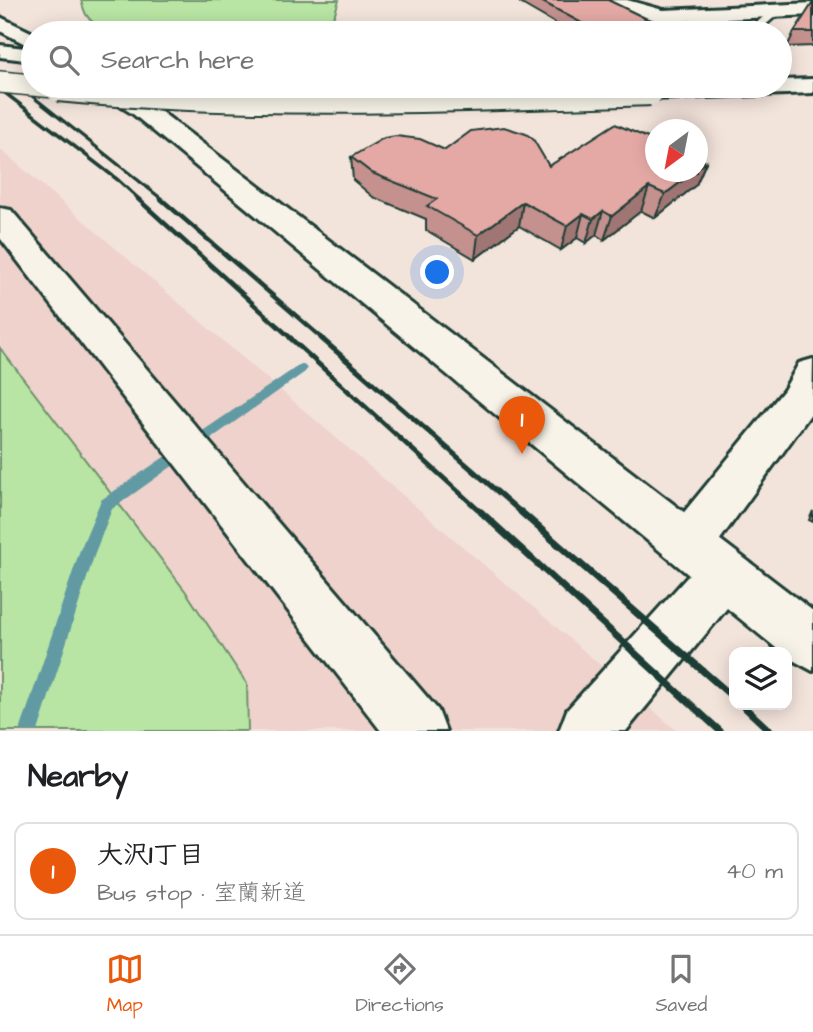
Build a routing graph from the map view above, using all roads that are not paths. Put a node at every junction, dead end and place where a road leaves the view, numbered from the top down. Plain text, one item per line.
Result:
1 (606, 0) edge
2 (813, 9) edge
3 (778, 10) junction
4 (764, 21) edge
5 (0, 23) edge
6 (21, 35) edge
7 (0, 51) edge
8 (21, 54) edge
9 (0, 64) edge
10 (21, 67) edge
11 (0, 82) edge
12 (21, 84) edge
13 (813, 86) edge
14 (792, 87) edge
15 (0, 98) edge
16 (124, 98) edge
17 (210, 98) edge
18 (470, 98) edge
19 (380, 101) junction
20 (0, 217) edge
21 (813, 374) edge
22 (706, 558) junction
23 (813, 644) edge
24 (417, 731) edge
25 (588, 731) edge

1 - 3 main road
2 - 3 main road
3 - 4 lane
5 - 6 main road
7 - 8 main road
9 - 10 main road
11 - 12 main road, bridge
13 - 14 main road, bridge
15 - 19 main road, bridge
16 - 22 main road
17 - 19 main road, bridge
18 - 19 main road, bridge
20 - 24 main road
21 - 22 main road
22 - 23 main road
22 - 25 main road

